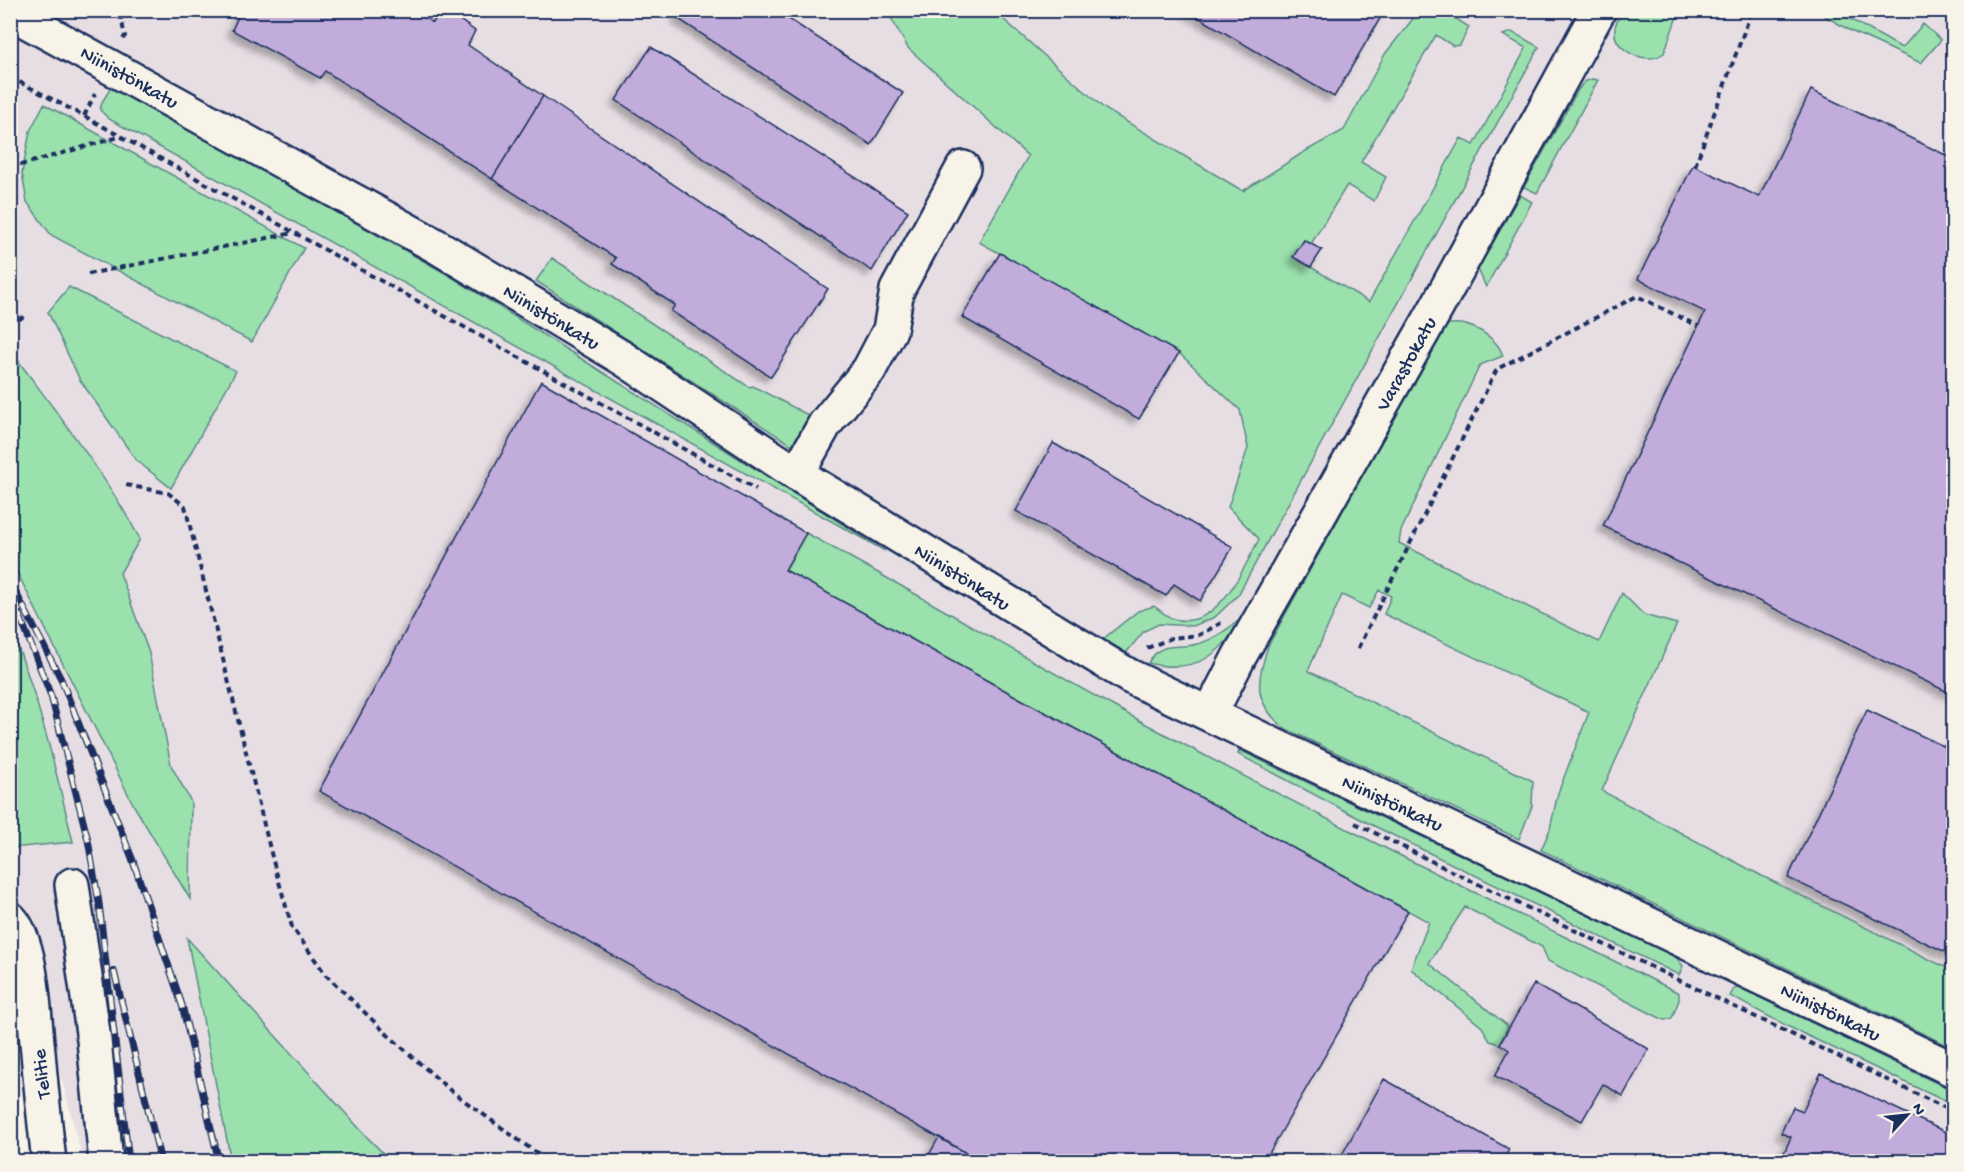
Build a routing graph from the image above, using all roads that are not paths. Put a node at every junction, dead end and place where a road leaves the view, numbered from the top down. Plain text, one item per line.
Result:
1 (1599, 10) edge
2 (10, 12) edge
3 (963, 168) dead end
4 (797, 474) junction
5 (1210, 714) junction
6 (72, 885) dead end
7 (10, 919) edge
8 (1953, 1070) edge
9 (49, 1161) edge
10 (106, 1161) edge

1 - 5 street, Varastokatu
2 - 4 street, Niinistönkatu
3 - 4 street
4 - 5 street, Niinistönkatu
5 - 8 street, Niinistönkatu
6 - 10 street
7 - 9 street, Telitie

